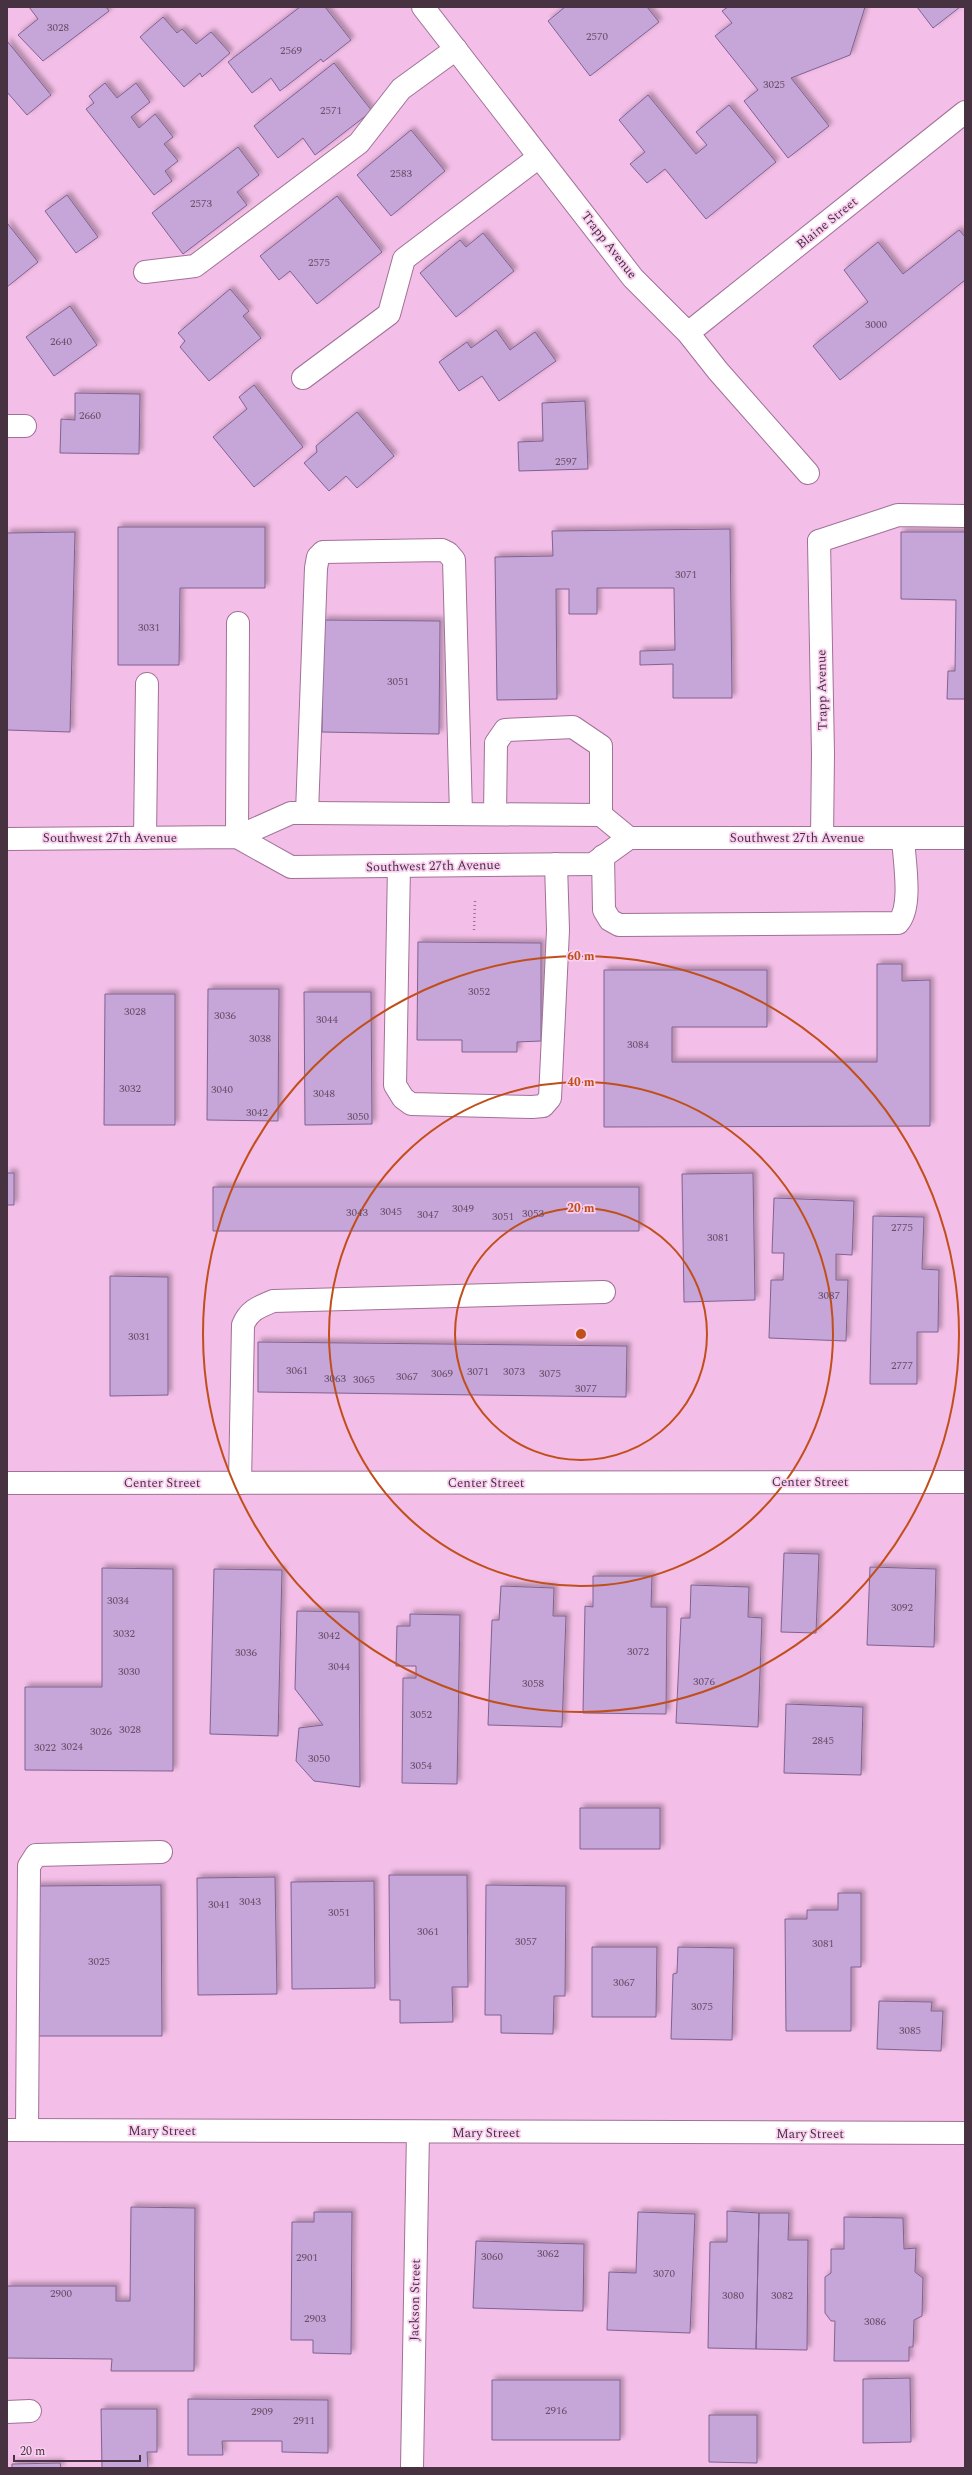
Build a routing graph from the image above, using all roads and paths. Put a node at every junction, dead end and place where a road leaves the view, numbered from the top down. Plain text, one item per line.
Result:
1 (423, 7) edge
2 (456, 49) junction
3 (965, 112) edge
4 (539, 157) junction
5 (145, 272) dead end
6 (688, 333) junction
7 (304, 378) dead end
8 (808, 472) dead end
9 (965, 516) edge
10 (238, 623) dead end
11 (147, 684) dead end
12 (307, 813) junction
13 (461, 814) junction
14 (495, 814) junction
15 (601, 815) junction
16 (236, 837) junction
17 (145, 838) junction
18 (629, 838) junction
19 (822, 838) junction
20 (903, 838) junction
21 (965, 838) edge
22 (7, 839) edge
23 (604, 856) junction
24 (556, 864) junction
25 (399, 866) junction
26 (475, 901) dead end
27 (474, 930) dead end
28 (604, 1292) dead end
29 (965, 1482) edge
30 (7, 1483) edge
31 (240, 1483) junction
32 (161, 1852) dead end
33 (17, 2130) edge
34 (418, 2132) junction
35 (965, 2134) edge
36 (30, 2411) dead end
37 (7, 2412) edge
38 (412, 2468) edge

1 - 2 street, Trapp Avenue
2 - 4 street, Trapp Avenue
2 - 5 street
3 - 6 street, Blaine Street
4 - 6 street, Trapp Avenue
4 - 7 street
6 - 8 street, Trapp Avenue
9 - 19 street, Trapp Avenue
10 - 16 street
11 - 17 street
12 - 13 street, Southwest 27th Avenue
12 - 13 street
12 - 16 street, Southwest 27th Avenue
13 - 14 street, Southwest 27th Avenue
14 - 15 street, Southwest 27th Avenue
14 - 15 street
15 - 18 street
16 - 17 street, Southwest 27th Avenue
16 - 25 street, Southwest 27th Avenue
17 - 22 street, Southwest 27th Avenue
18 - 19 street, Southwest 27th Avenue
18 - 23 street, Southwest 27th Avenue
19 - 20 street, Southwest 27th Avenue
20 - 21 street, Southwest 27th Avenue
20 - 23 street
23 - 24 street, Southwest 27th Avenue
24 - 25 street, Southwest 27th Avenue
24 - 25 street
26 - 27 path
28 - 31 street
29 - 31 street, Center Street
30 - 31 street, Center Street
32 - 33 street
33 - 34 street, Mary Street
34 - 35 street, Mary Street
34 - 38 street, Jackson Street
36 - 37 street

